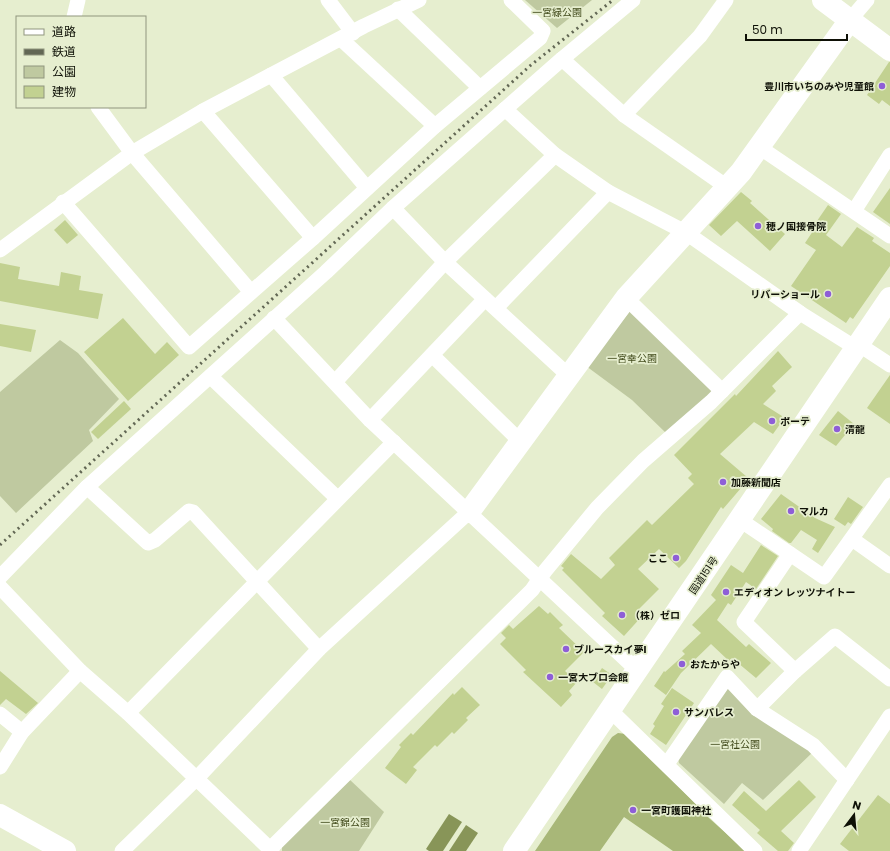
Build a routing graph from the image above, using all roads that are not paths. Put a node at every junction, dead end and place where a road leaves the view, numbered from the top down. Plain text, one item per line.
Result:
1 (78, 0) edge
2 (328, 0) edge
3 (419, 0) edge
4 (511, 0) edge
5 (633, 0) edge
6 (726, 0) edge
7 (823, 0) edge
8 (867, 0) edge
9 (398, 9) junction
10 (74, 16) edge
11 (850, 20) junction
12 (347, 36) junction
13 (890, 50) edge
14 (562, 59) junction
15 (271, 75) junction
16 (480, 88) junction
17 (99, 108) edge
18 (504, 109) junction
19 (203, 111) junction
20 (624, 115) junction
21 (435, 126) junction
22 (759, 147) junction
23 (132, 153) junction
24 (555, 155) junction
25 (890, 155) edge
26 (727, 187) junction
27 (367, 188) junction
28 (608, 192) junction
29 (63, 202) junction
30 (392, 208) junction
31 (854, 211) junction
32 (685, 232) junction
33 (890, 236) edge
34 (313, 238) junction
35 (0, 250) edge
36 (445, 262) junction
37 (251, 292) junction
38 (626, 298) junction
39 (890, 298) edge
40 (491, 304) junction
41 (800, 314) junction
42 (274, 318) junction
43 (857, 346) junction
44 (432, 355) junction
45 (890, 365) edge
46 (569, 376) junction
47 (211, 377) junction
48 (335, 382) junction
49 (722, 391) junction
50 (370, 420) junction
51 (394, 442) junction
52 (520, 442) junction
53 (890, 485) edge
54 (87, 487) junction
55 (337, 498) junction
56 (469, 512) junction
57 (740, 520) junction
58 (852, 539) junction
59 (790, 554) junction
60 (890, 566) edge
61 (0, 577) edge
62 (539, 580) junction
63 (257, 581) junction
64 (0, 587) edge
65 (320, 649) junction
66 (637, 670) junction
67 (80, 671) junction
68 (795, 671) junction
69 (890, 680) edge
70 (757, 709) junction
71 (610, 710) junction
72 (128, 713) junction
73 (0, 714) edge
74 (890, 716) edge
75 (22, 732) junction
76 (667, 764) junction
77 (0, 767) edge
78 (196, 778) junction
79 (847, 780) junction
80 (0, 815) edge
81 (271, 850) edge
82 (65, 851) edge
83 (122, 851) edge
84 (514, 851) edge
85 (755, 851) edge
86 (799, 851) edge

1 - 10 street
2 - 12 street
3 - 9 street
4 - 16 street
5 - 14 street
6 - 20 street
7 - 11 main road
8 - 11 street
9 - 12 street
9 - 16 street
11 - 13 main road
11 - 22 main road
12 - 15 street
12 - 21 street
14 - 18 street
14 - 20 street
15 - 19 street
15 - 27 street
16 - 21 street
17 - 23 street
18 - 24 street
18 - 30 street
19 - 23 street
19 - 34 street
20 - 26 street
21 - 27 street
22 - 26 main road
22 - 31 street
23 - 29 street
23 - 37 street
24 - 28 street
24 - 36 street
25 - 31 street
26 - 32 main road
27 - 34 street
28 - 32 street
28 - 40 street
29 - 35 street
29 - 37 street
30 - 36 street
30 - 42 street
31 - 33 street
32 - 38 main road
32 - 41 street
34 - 37 street
36 - 40 street
36 - 48 street
38 - 46 main road
38 - 49 street
39 - 43 main road, 国道151号
40 - 44 street
40 - 46 street
41 - 43 street
41 - 49 street
42 - 47 street
42 - 48 street
43 - 45 street
43 - 57 main road, 国道151号
44 - 50 street
44 - 52 street
46 - 52 main road
47 - 54 street
47 - 55 street
48 - 50 street
49 - 62 street
50 - 51 street
51 - 55 street
51 - 56 street
52 - 56 main road
53 - 58 street
54 - 61 street
54 - 63 street
55 - 63 street
56 - 62 street
56 - 65 street
57 - 59 street
57 - 66 main road, 国道151号
58 - 59 street
58 - 60 street
59 - 68 street
62 - 66 street
62 - 81 street
63 - 65 street
63 - 72 street
64 - 67 street
65 - 78 street
66 - 71 main road, 国道151号
67 - 72 street
67 - 75 street
68 - 69 street
68 - 70 street
70 - 76 street
70 - 79 street
71 - 76 street
71 - 84 main road, 国道151号
72 - 78 street
73 - 75 street
74 - 79 street
75 - 77 street
76 - 85 street
78 - 81 street
78 - 83 street
79 - 86 street
80 - 82 main road

